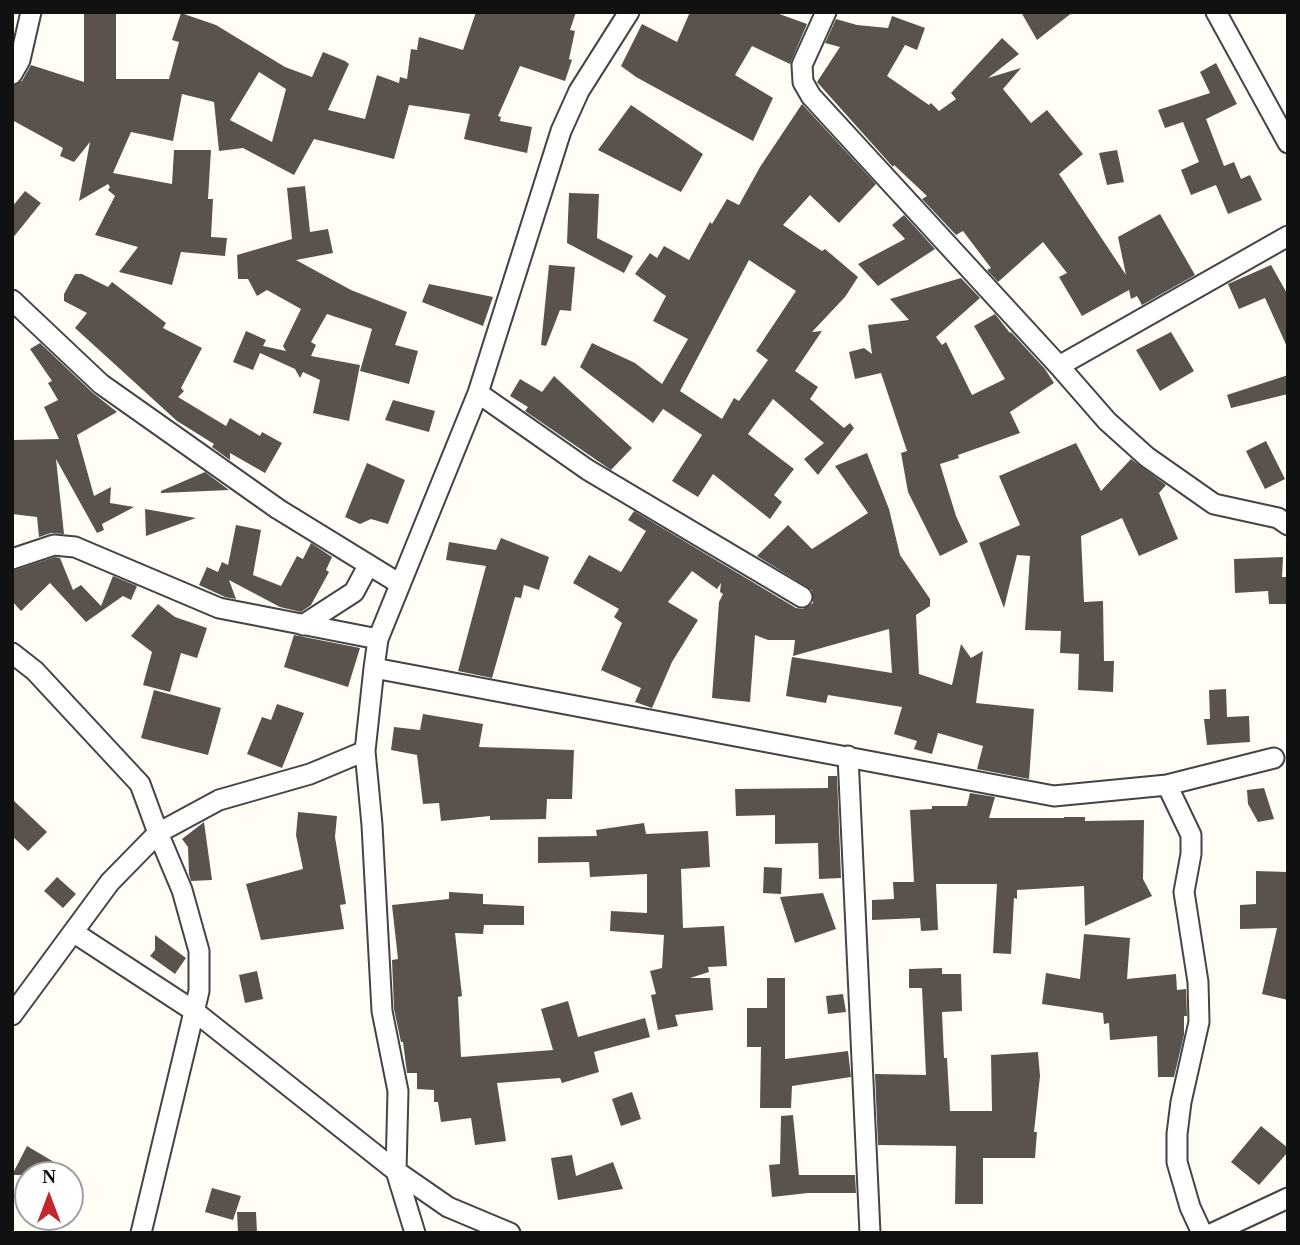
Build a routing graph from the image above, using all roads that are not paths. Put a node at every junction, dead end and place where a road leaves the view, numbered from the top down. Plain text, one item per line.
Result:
1 (31, 12) edge
2 (629, 12) edge
3 (826, 12) edge
4 (1216, 12) edge
5 (12, 74) edge
6 (1283, 119) edge
7 (1288, 143) edge
8 (1288, 236) edge
9 (12, 300) edge
10 (1059, 366) junction
11 (478, 393) junction
12 (1288, 525) edge
13 (12, 559) edge
14 (368, 566) junction
15 (400, 584) junction
16 (802, 597) dead end
17 (303, 625) junction
18 (378, 639) junction
19 (12, 653) edge
20 (374, 668) junction
21 (365, 751) junction
22 (848, 756) junction
23 (1274, 758) dead end
24 (1167, 785) junction
25 (158, 833) junction
26 (73, 932) junction
27 (194, 1011) junction
28 (12, 1016) edge
29 (396, 1171) junction
30 (1288, 1198) edge
31 (141, 1233) edge
32 (415, 1233) edge
33 (510, 1233) edge
34 (870, 1233) edge
35 (1202, 1233) edge
36 (1213, 1233) edge

1 - 5 street
2 - 11 street
3 - 10 street
4 - 6 street
6 - 7 street
8 - 10 street
9 - 14 street
10 - 12 street
11 - 15 street
11 - 16 street
13 - 17 street
14 - 15 street
14 - 17 street
15 - 18 street
17 - 18 street
18 - 20 street
19 - 25 street
20 - 21 street
20 - 22 street
21 - 25 street
21 - 29 street
22 - 24 street
22 - 34 street
23 - 24 street
24 - 35 street
25 - 26 street
25 - 27 street
26 - 27 street
26 - 28 street
27 - 29 street
27 - 31 street
29 - 32 street
29 - 33 street
30 - 36 street

